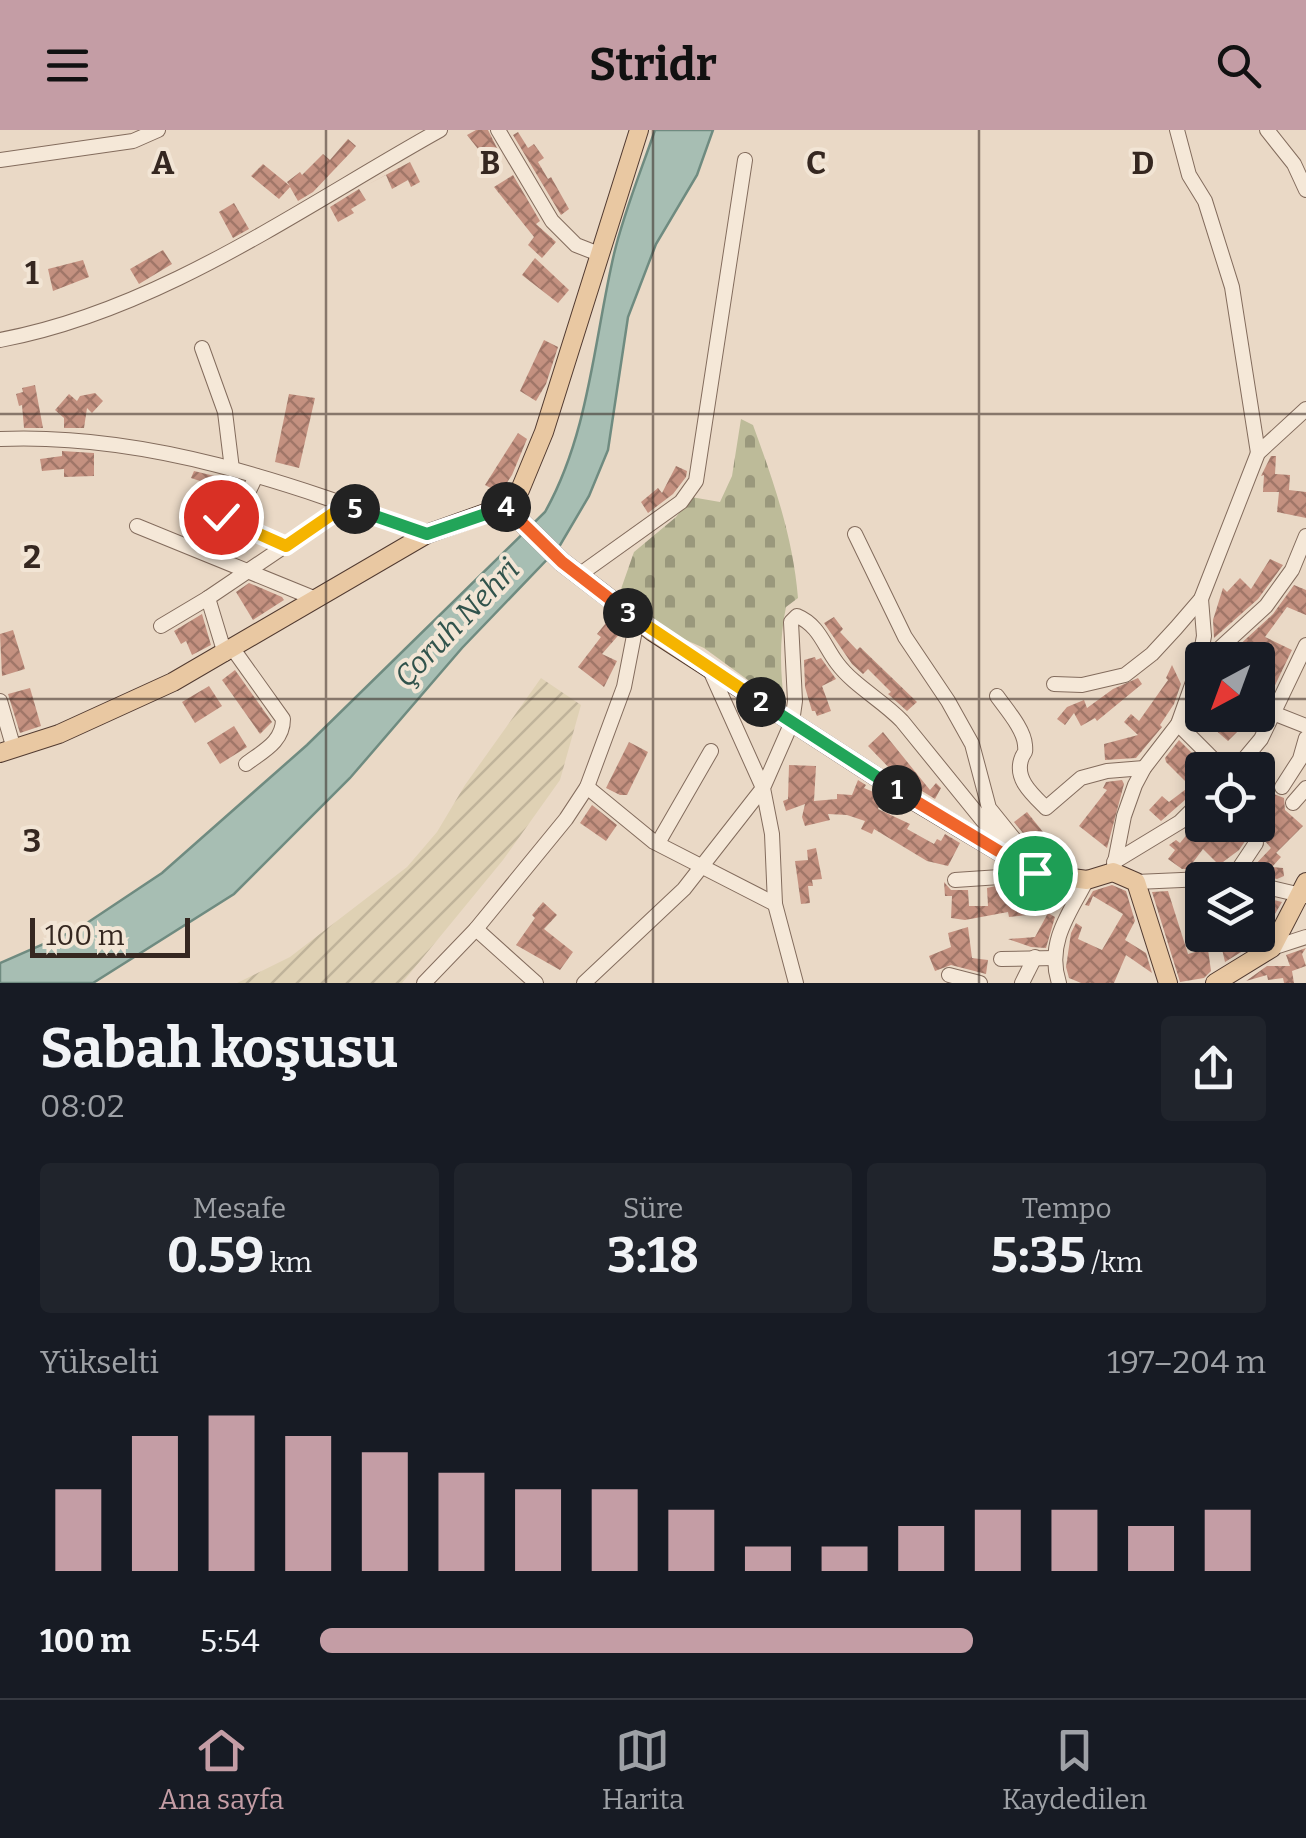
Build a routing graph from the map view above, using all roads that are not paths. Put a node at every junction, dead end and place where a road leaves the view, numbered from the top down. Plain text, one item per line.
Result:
1 (158, 130) edge
2 (440, 130) edge
3 (498, 130) edge
4 (639, 130) edge
5 (1177, 130) edge
6 (1268, 130) edge
7 (0, 160) edge
8 (745, 160) dead end
9 (1306, 190) edge
10 (599, 254) junction
11 (0, 340) edge
12 (202, 348) dead end
13 (1306, 409) edge
14 (0, 439) edge
15 (1258, 453) junction
16 (232, 468) junction
17 (256, 476) junction
18 (344, 506) junction
19 (512, 513) junction
20 (136, 526) dead end
21 (427, 534) junction
22 (855, 534) dead end
23 (1306, 536) edge
24 (286, 546) junction
25 (250, 570) junction
26 (578, 575) junction
27 (208, 598) junction
28 (316, 599) junction
29 (1201, 599) junction
30 (637, 620) junction
31 (161, 626) dead end
32 (1204, 642) edge
33 (1227, 642) edge
34 (1306, 645) edge
35 (229, 651) junction
36 (709, 668) junction
37 (1054, 684) dead end
38 (997, 696) dead end
39 (0, 701) edge
40 (1185, 707) edge
41 (1275, 710) edge
42 (1275, 715) edge
43 (792, 722) junction
44 (1178, 724) junction
45 (1306, 726) edge
46 (1306, 738) edge
47 (7, 751) edge
48 (711, 751) dead end
49 (1206, 752) edge
50 (246, 764) dead end
51 (1144, 768) junction
52 (586, 787) junction
53 (1282, 787) dead end
54 (763, 788) junction
55 (1306, 788) edge
56 (1294, 803) dead end
57 (1185, 817) edge
58 (1256, 843) dead end
59 (658, 844) junction
60 (1014, 859) junction
61 (1245, 862) edge
62 (704, 866) junction
63 (1114, 867) junction
64 (955, 880) dead end
65 (1087, 880) junction
66 (1185, 881) edge
67 (1136, 882) junction
68 (1275, 887) edge
69 (1304, 891) edge
70 (775, 904) junction
71 (476, 929) junction
72 (1306, 937) edge
73 (1275, 943) edge
74 (1275, 947) edge
75 (1266, 952) edge
76 (1034, 957) junction
77 (1055, 958) junction
78 (1002, 960) dead end
79 (949, 975) dead end
80 (1061, 981) edge
81 (424, 983) edge
82 (536, 983) edge
83 (584, 983) edge
84 (796, 983) edge
85 (980, 983) edge
86 (1022, 983) edge
87 (1168, 983) edge
88 (1216, 983) edge

1 - 7 street
2 - 11 street
3 - 10 street
4 - 10 main road
5 - 15 street
6 - 9 street
8 - 26 street
10 - 19 main road
12 - 16 street
13 - 15 street
14 - 16 street
15 - 29 street
16 - 17 street
17 - 18 street
17 - 24 street
18 - 21 street
18 - 24 street
19 - 21 main road
19 - 26 main road
20 - 25 street
21 - 28 main road
22 - 65 street
23 - 33 street
24 - 25 street
25 - 27 street
25 - 28 street
26 - 30 main road
27 - 31 street
27 - 35 street
28 - 35 main road
29 - 32 street
29 - 37 street
30 - 36 main road
30 - 52 street
34 - 41 street
35 - 47 main road
35 - 50 street
36 - 43 main road
36 - 54 street
38 - 51 street
39 - 47 street
40 - 44 street
42 - 45 street
43 - 54 street
43 - 60 main road
43 - 60 street
44 - 49 street
44 - 51 street
46 - 53 street
48 - 59 street
51 - 63 street
52 - 59 street
52 - 71 street
54 - 62 street
54 - 70 street
55 - 56 street
57 - 63 street
58 - 61 street
59 - 62 street
60 - 64 street
60 - 65 main road
62 - 70 street
62 - 83 street
63 - 65 main road
63 - 67 main road
65 - 77 street
66 - 67 street
67 - 87 main road
68 - 69 street
69 - 73 main road
70 - 84 street
71 - 81 street
71 - 82 street
72 - 74 street
75 - 88 main road
76 - 77 street
76 - 78 street
76 - 86 street
77 - 80 street
79 - 85 street

